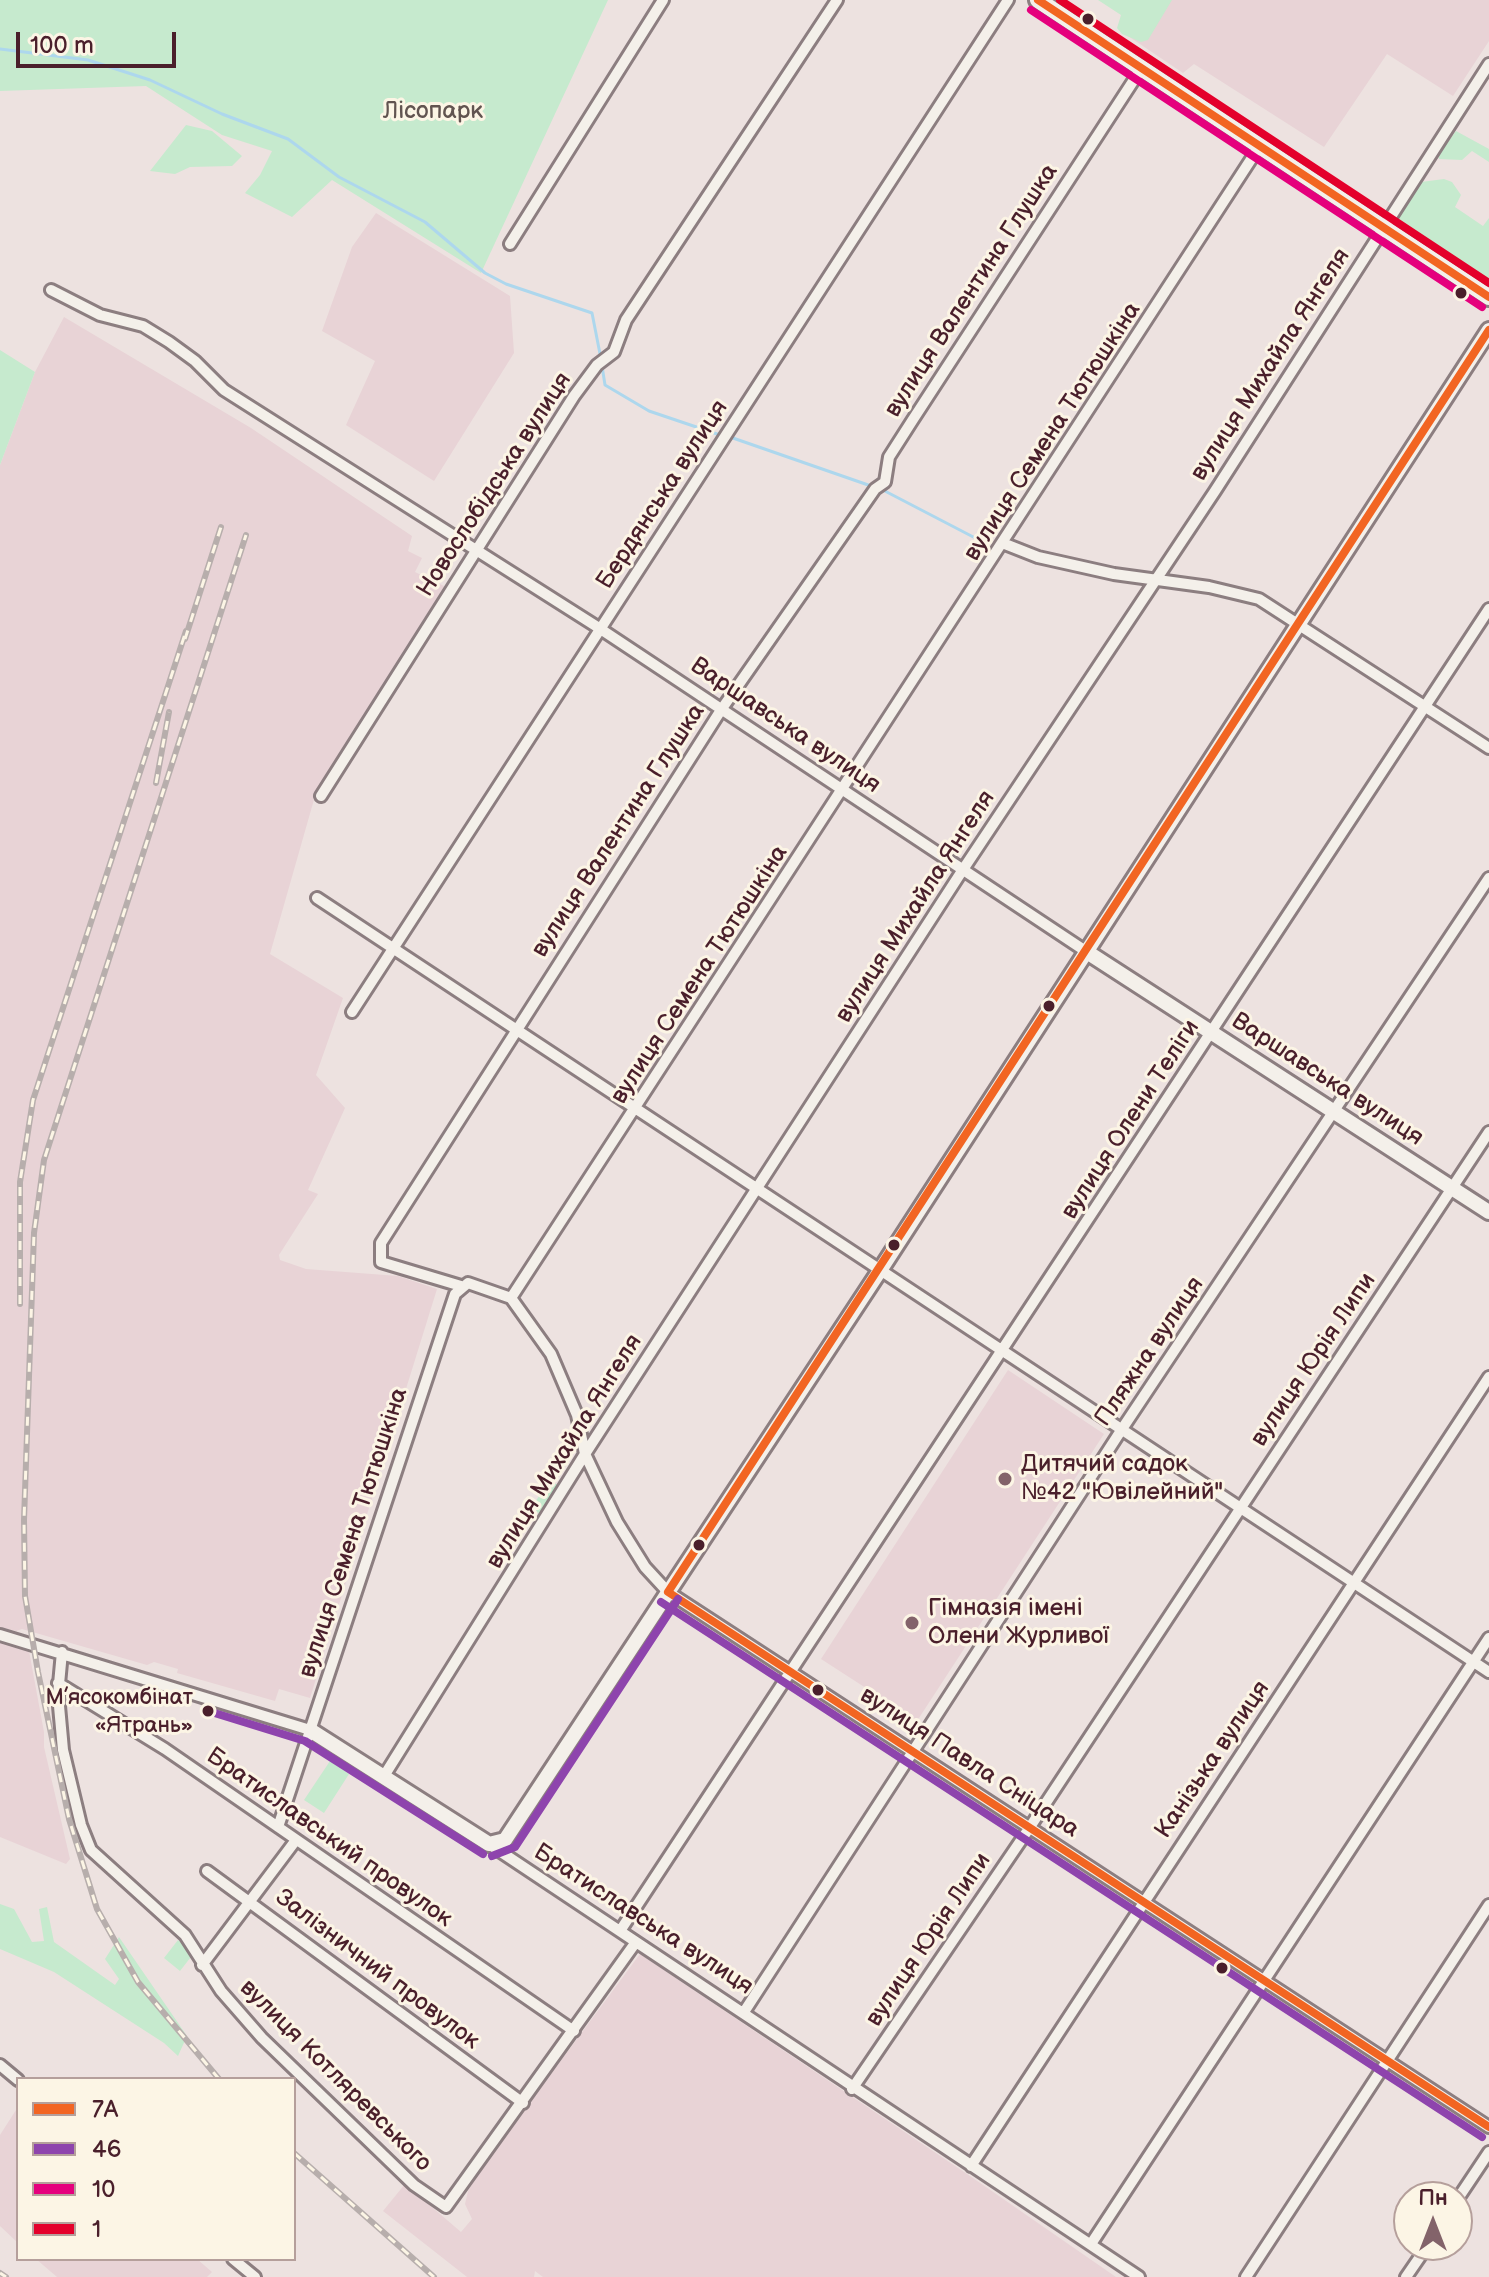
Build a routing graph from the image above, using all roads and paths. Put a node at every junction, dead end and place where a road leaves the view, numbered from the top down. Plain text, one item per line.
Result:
1 (663, 0) edge
2 (837, 0) edge
3 (1008, 0) edge
4 (1038, 0) edge
5 (1489, 64) edge
6 (1141, 69) junction
7 (1259, 147) junction
8 (1382, 228) junction
9 (510, 244) dead end
10 (51, 290) dead end
11 (1489, 297) edge
12 (1489, 330) edge
13 (1005, 544) junction
14 (477, 551) junction
15 (1156, 580) junction
16 (1489, 609) edge
17 (1299, 627) junction
18 (599, 628) junction
19 (1426, 706) junction
20 (721, 710) junction
21 (1489, 748) edge
22 (843, 791) junction
23 (321, 796) dead end
24 (962, 871) junction
25 (1489, 878) edge
26 (317, 898) dead end
27 (394, 947) junction
28 (1087, 952) junction
29 (352, 1012) dead end
30 (515, 1029) junction
31 (1213, 1032) junction
32 (637, 1108) junction
33 (1335, 1112) junction
34 (1489, 1132) edge
35 (1452, 1188) junction
36 (757, 1189) junction
37 (1489, 1212) edge
38 (881, 1269) junction
39 (461, 1286) junction
40 (511, 1298) junction
41 (1005, 1350) junction
42 (1489, 1377) edge
43 (1122, 1429) junction
44 (585, 1454) junction
45 (1242, 1506) junction
46 (1356, 1581) junction
47 (668, 1592) junction
48 (0, 1635) edge
49 (1489, 1638) edge
50 (62, 1652) junction
51 (1473, 1662) junction
52 (792, 1671) junction
53 (1489, 1672) edge
54 (58, 1683) junction
55 (310, 1730) junction
56 (914, 1749) junction
57 (384, 1776) junction
58 (278, 1827) junction
59 (1030, 1827) junction
60 (296, 1840) junction
61 (489, 1844) junction
62 (207, 1871) dead end
63 (251, 1901) junction
64 (1142, 1901) junction
65 (1489, 1905) edge
66 (620, 1931) junction
67 (636, 1942) junction
68 (202, 1965) junction
69 (1263, 1979) junction
70 (744, 2012) junction
71 (574, 2031) junction
72 (1386, 2061) junction
73 (0, 2065) edge
74 (16, 2078) edge
75 (852, 2089) junction
76 (523, 2103) junction
77 (1489, 2127) edge
78 (1489, 2152) edge
79 (971, 2166) junction
80 (1470, 2181) edge
81 (1091, 2244) junction
82 (235, 2261) edge
83 (255, 2277) edge
84 (1139, 2277) edge
85 (1246, 2277) edge

1 - 9 street
2 - 14 street, Новослобідська вулиця
3 - 18 street, Бердянська вулиця
4 - 6 main road
5 - 8 street, вулиця Михайла Янгеля
6 - 7 main road
6 - 20 street, вулиця Валентина Глушка
7 - 8 main road
7 - 13 street, вулиця Семена Тютюшкіна
8 - 11 main road
8 - 15 street, вулиця Михайла Янгеля
10 - 14 street, Варшавська вулиця
12 - 17 street
13 - 15 street
13 - 22 street, вулиця Семена Тютюшкіна
14 - 18 street, Варшавська вулиця
14 - 23 street, Новослобідська вулиця
15 - 17 street
15 - 24 street, вулиця Михайла Янгеля
16 - 19 street, вулиця Олени Теліги
17 - 19 street
17 - 28 street
18 - 20 street, Варшавська вулиця
18 - 27 street, Бердянська вулиця
19 - 21 street
19 - 31 street, вулиця Олени Теліги
20 - 22 street, Варшавська вулиця
20 - 30 street, вулиця Валентина Глушка
22 - 24 street, Варшавська вулиця
22 - 32 street, вулиця Семена Тютюшкіна
24 - 28 street, Варшавська вулиця
24 - 36 street, вулиця Михайла Янгеля
25 - 33 street, Пляжна вулиця
26 - 27 street
27 - 29 street, Бердянська вулиця
27 - 30 street
28 - 31 street, Варшавська вулиця
28 - 38 street
30 - 32 street
30 - 39 street, вулиця Валентина Глушка
31 - 33 street, Варшавська вулиця
31 - 41 street, вулиця Олени Теліги
32 - 36 street
32 - 40 street, вулиця Семена Тютюшкіна
33 - 35 street, Варшавська вулиця
33 - 43 street, Пляжна вулиця
34 - 35 street, вулиця Юрія Липи
35 - 37 street, Варшавська вулиця
35 - 45 street, вулиця Юрія Липи
36 - 38 street
36 - 44 street, вулиця Михайла Янгеля
38 - 41 street
38 - 47 street
39 - 40 street
39 - 55 street, вулиця Семена Тютюшкіна
40 - 44 street, вулиця Павла Сніцара
41 - 43 street
41 - 52 street, вулиця Олени Теліги
42 - 46 street, Канізька вулиця
43 - 45 street
43 - 56 street, Пляжна вулиця
44 - 47 street, вулиця Павла Сніцара
44 - 57 street, вулиця Михайла Янгеля
45 - 46 street
45 - 59 street, вулиця Юрія Липи
46 - 51 street
46 - 64 street, Канізька вулиця
47 - 52 street, вулиця Павла Сніцара
47 - 61 street
48 - 50 street, Братиславська вулиця
49 - 51 street
50 - 54 street, вулиця Котляревського
50 - 55 street, Братиславська вулиця
51 - 53 street
51 - 69 street
52 - 56 street, вулиця Павла Сніцара
52 - 66 street, вулиця Олени Теліги
54 - 58 street, Братиславський провулок
54 - 68 street, вулиця Котляревського
55 - 57 street, Братиславська вулиця
55 - 58 street, вулиця Семена Тютюшкіна
56 - 59 street, вулиця Павла Сніцара
56 - 70 street, Пляжна вулиця
57 - 61 street, Братиславська вулиця
58 - 60 street, Братиславський провулок
59 - 64 street, вулиця Павла Сніцара
59 - 75 street, вулиця Юрія Липи
60 - 63 street
60 - 71 street, Братиславський провулок
61 - 66 street, Братиславська вулиця
62 - 63 street, Залізничний провулок
63 - 68 street
63 - 76 street, Залізничний провулок
64 - 69 street, вулиця Павла Сніцара
64 - 79 street, Канізька вулиця
65 - 72 street
66 - 67 street, Братиславська вулиця
67 - 70 street, Братиславська вулиця
67 - 71 street
68 - 76 street, вулиця Котляревського
69 - 72 street, вулиця Павла Сніцара
69 - 81 street
70 - 75 street, Братиславська вулиця
71 - 76 street
72 - 77 street, вулиця Павла Сніцара
72 - 85 street
73 - 74 street
75 - 79 street, Братиславська вулиця
78 - 80 street
79 - 81 street, Братиславська вулиця
81 - 84 street, Братиславська вулиця
82 - 83 street

